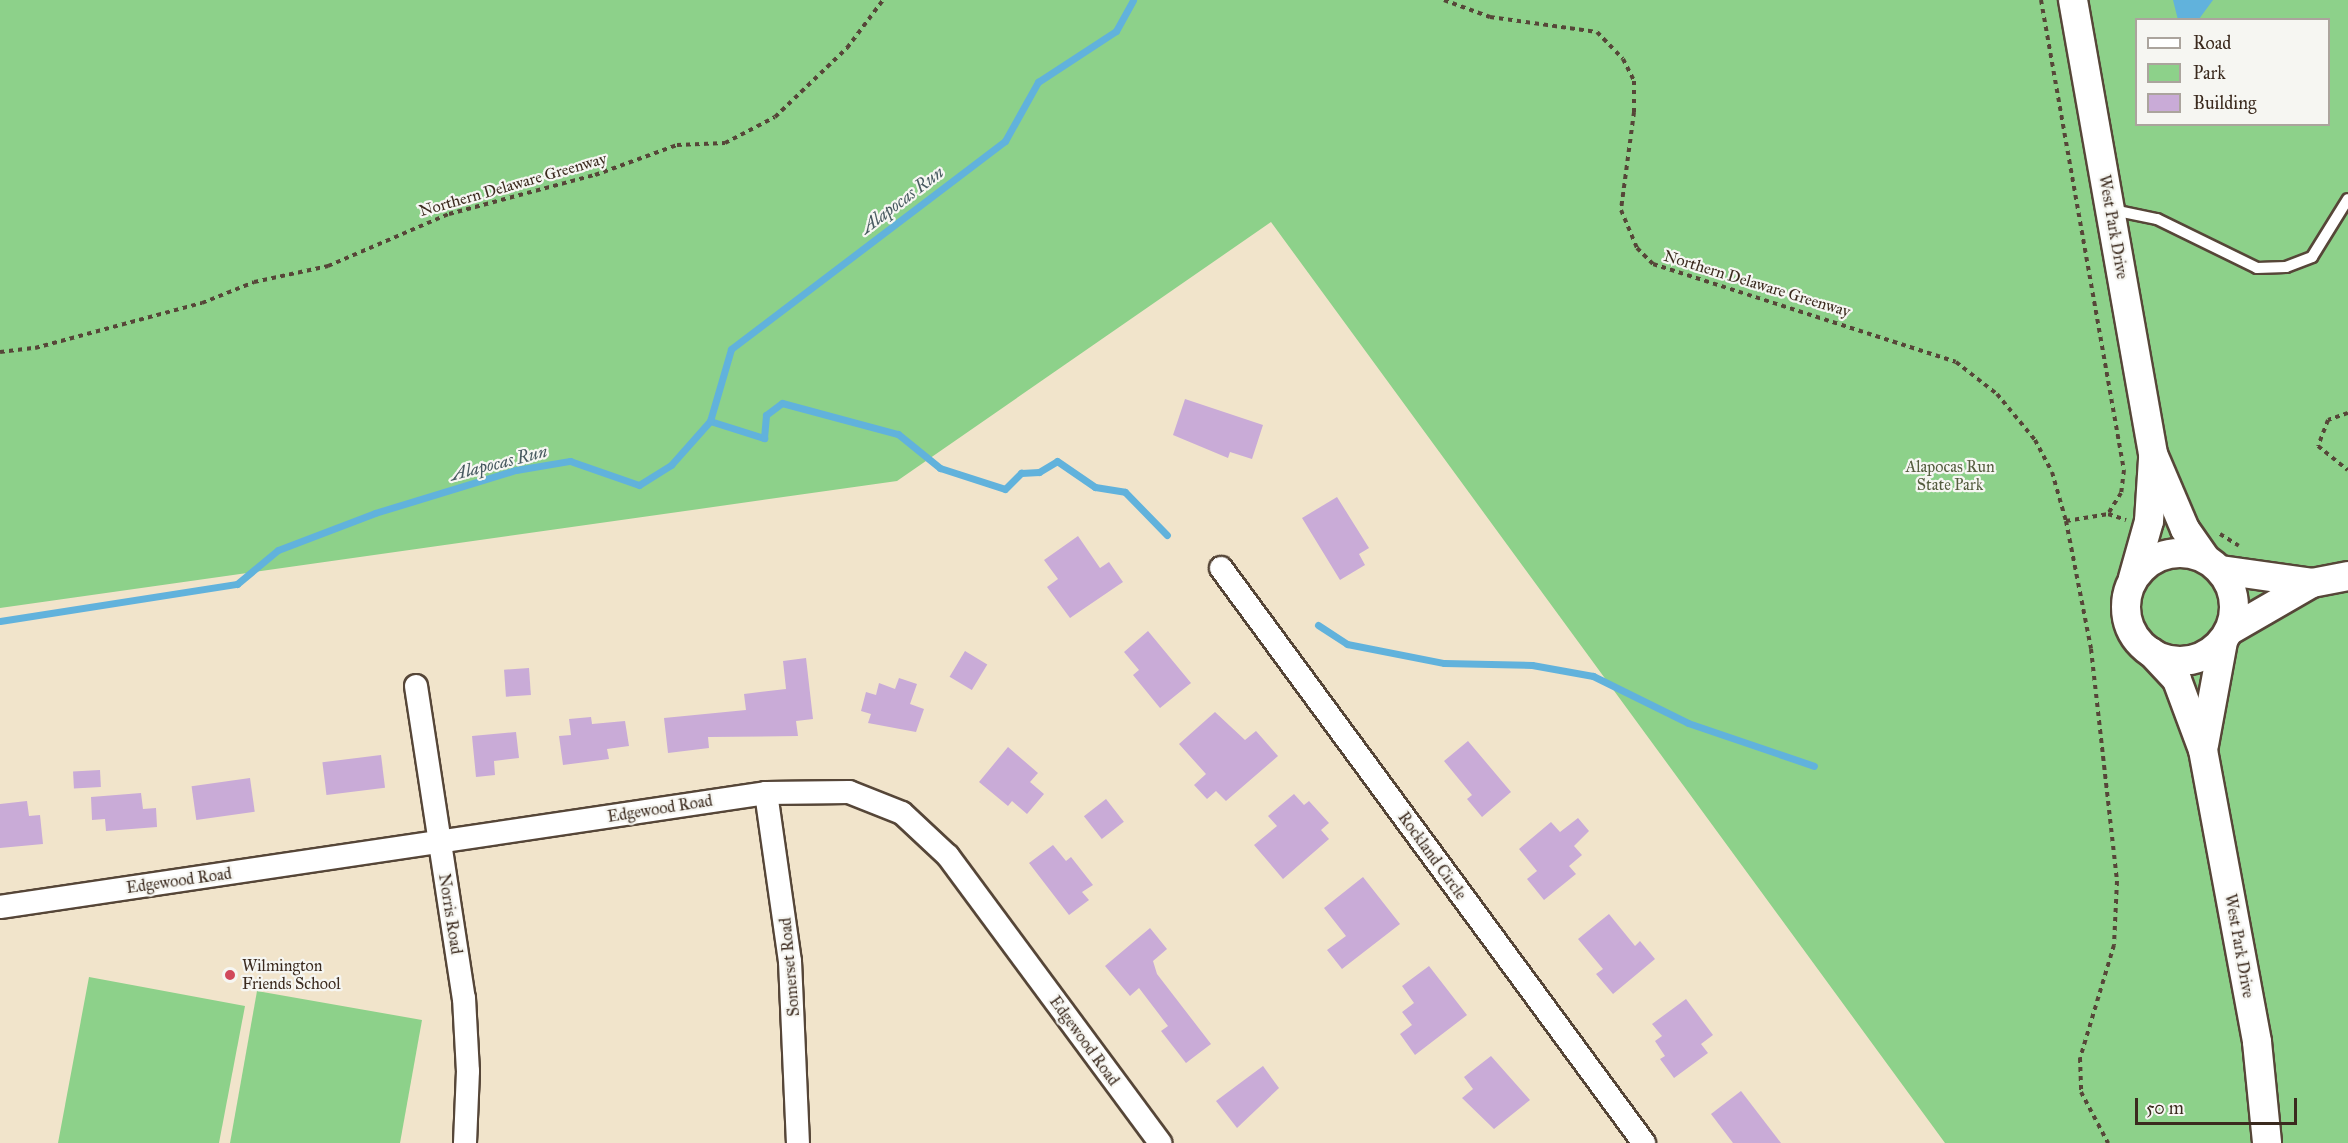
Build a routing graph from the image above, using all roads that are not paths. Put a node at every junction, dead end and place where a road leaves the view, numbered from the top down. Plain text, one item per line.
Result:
1 (2073, 0) edge
2 (2348, 199) edge
3 (2110, 209) junction
4 (2153, 454) junction
5 (2213, 564) junction
6 (1221, 568) dead end
7 (2348, 576) edge
8 (2312, 583) junction
9 (2131, 584) junction
10 (2226, 636) junction
11 (2151, 652) junction
12 (416, 686) dead end
13 (2203, 750) junction
14 (766, 793) junction
15 (439, 843) junction
16 (0, 907) edge
17 (465, 1143) edge
18 (798, 1143) edge
19 (1160, 1143) edge
20 (1644, 1143) edge
21 (2267, 1143) edge

1 - 3 street, West Park Drive
2 - 3 lane
3 - 4 street, West Park Drive
4 - 5 street, West Park Drive
4 - 9 street, West Park Drive
5 - 8 street
5 - 9 street
5 - 10 street
6 - 20 street, Rockland Circle
7 - 8 street
8 - 10 street
9 - 11 street
10 - 11 street
10 - 13 street, West Park Drive
11 - 13 street, West Park Drive
12 - 15 street, Norris Road
13 - 21 street, West Park Drive
14 - 15 street, Edgewood Road
14 - 18 street, Somerset Road
14 - 19 street, Edgewood Road
15 - 16 street, Edgewood Road
15 - 17 street, Norris Road

